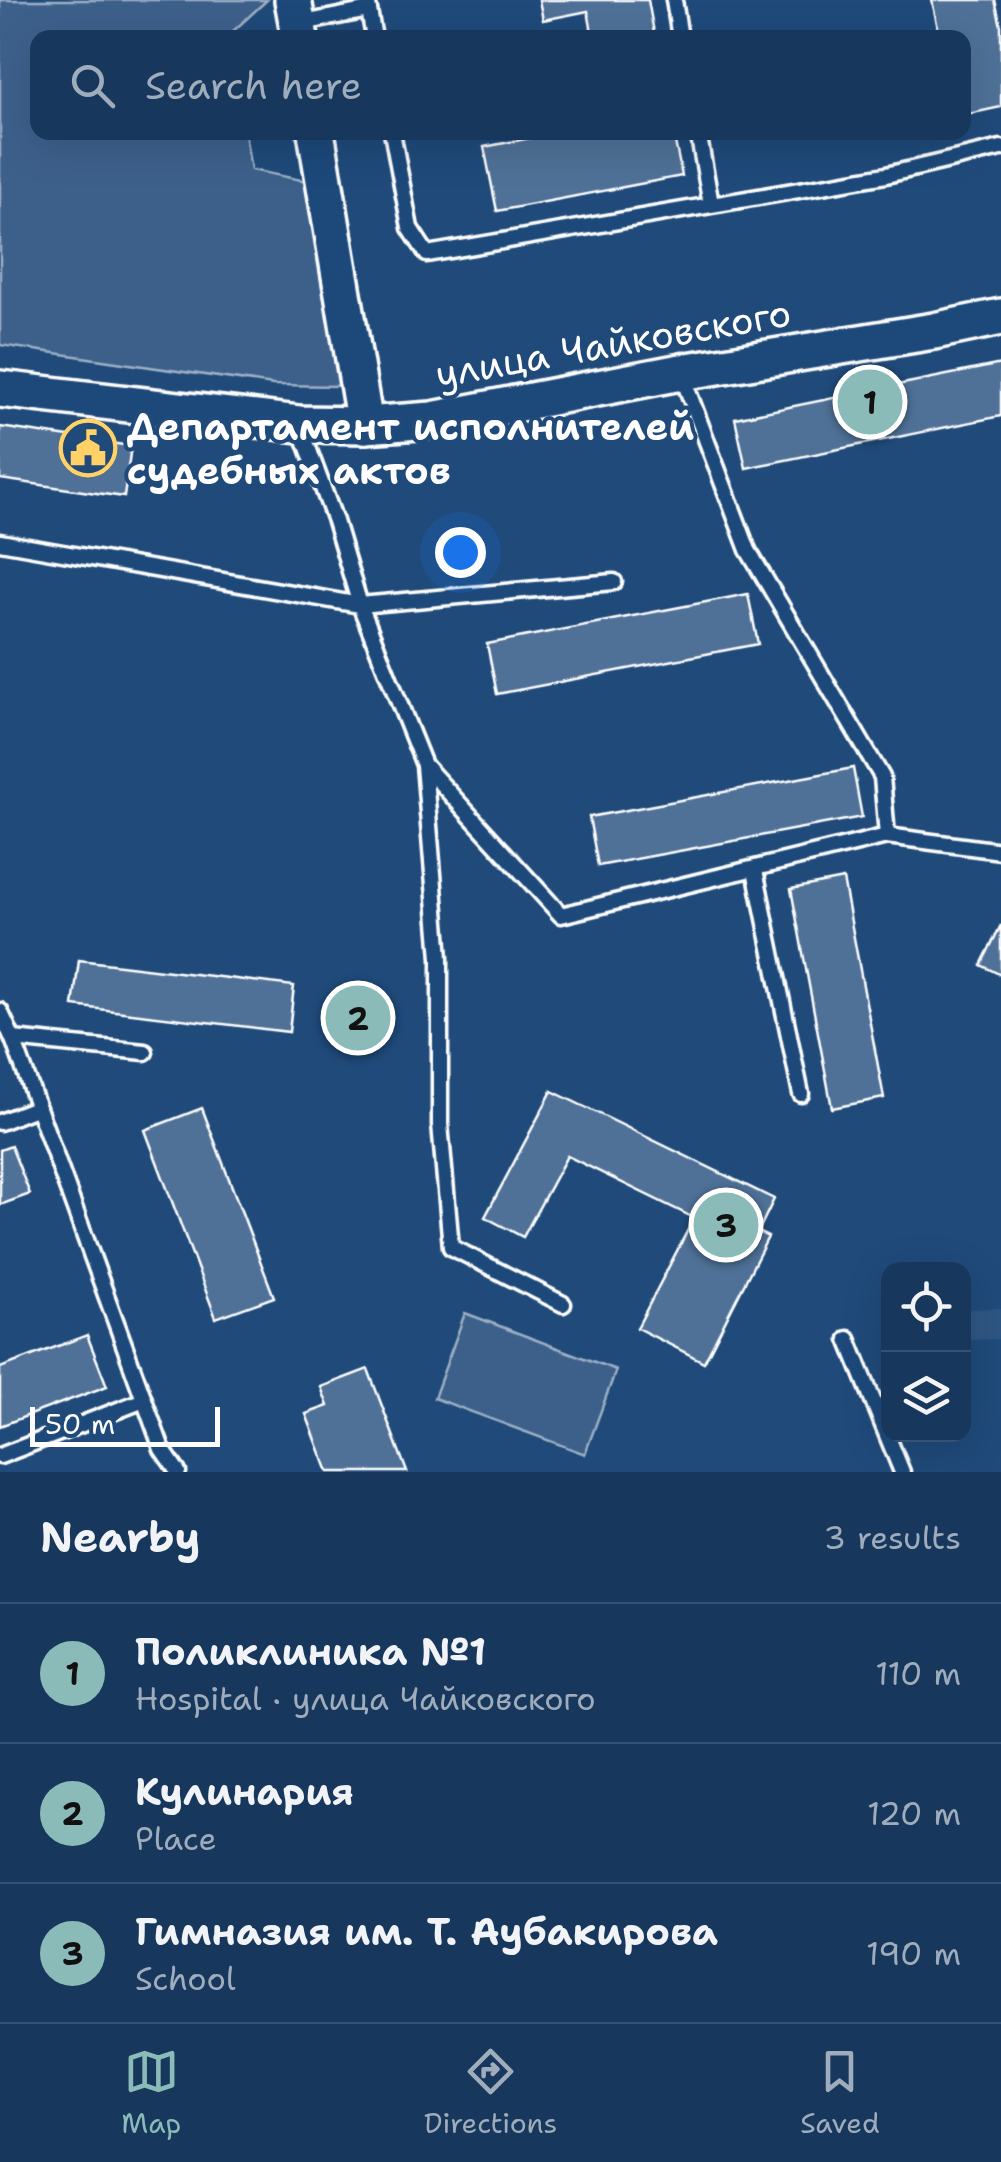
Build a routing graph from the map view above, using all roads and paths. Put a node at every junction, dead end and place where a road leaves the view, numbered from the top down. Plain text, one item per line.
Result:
1 (674, 0) edge
2 (368, 5) edge
3 (297, 21) edge
4 (373, 30) edge
5 (679, 30) edge
6 (317, 140) edge
7 (394, 140) edge
8 (699, 140) edge
9 (1001, 148) edge
10 (711, 204) junction
11 (1001, 317) edge
12 (681, 372) junction
13 (0, 389) edge
14 (299, 424) junction
15 (365, 425) junction
16 (0, 542) edge
17 (614, 582) dead end
18 (360, 605) junction
19 (424, 765) junction
20 (887, 836) junction
21 (1001, 851) edge
22 (755, 870) junction
23 (1, 1016) edge
24 (13, 1040) junction
25 (145, 1052) dead end
26 (801, 1094) dead end
27 (36, 1108) junction
28 (0, 1122) edge
29 (563, 1304) dead end
30 (848, 1339) dead end
31 (144, 1400) junction
32 (0, 1456) edge
33 (178, 1472) edge
34 (902, 1472) edge

1 - 5 lane
2 - 3 lane
2 - 4 lane
6 - 15 street
7 - 10 lane
8 - 10 lane
9 - 10 lane
11 - 12 street, улица Чайковского
12 - 15 street, улица Чайковского
12 - 20 lane
13 - 14 street, улица Чайковского
14 - 15 street, улица Чайковского
14 - 18 lane
16 - 18 lane
17 - 18 lane
18 - 19 lane
19 - 22 lane
19 - 29 lane
20 - 21 lane
20 - 22 lane
22 - 26 lane
23 - 24 lane
24 - 25 lane
24 - 27 lane
27 - 28 lane
27 - 31 lane
30 - 34 lane
31 - 32 lane
31 - 33 lane

